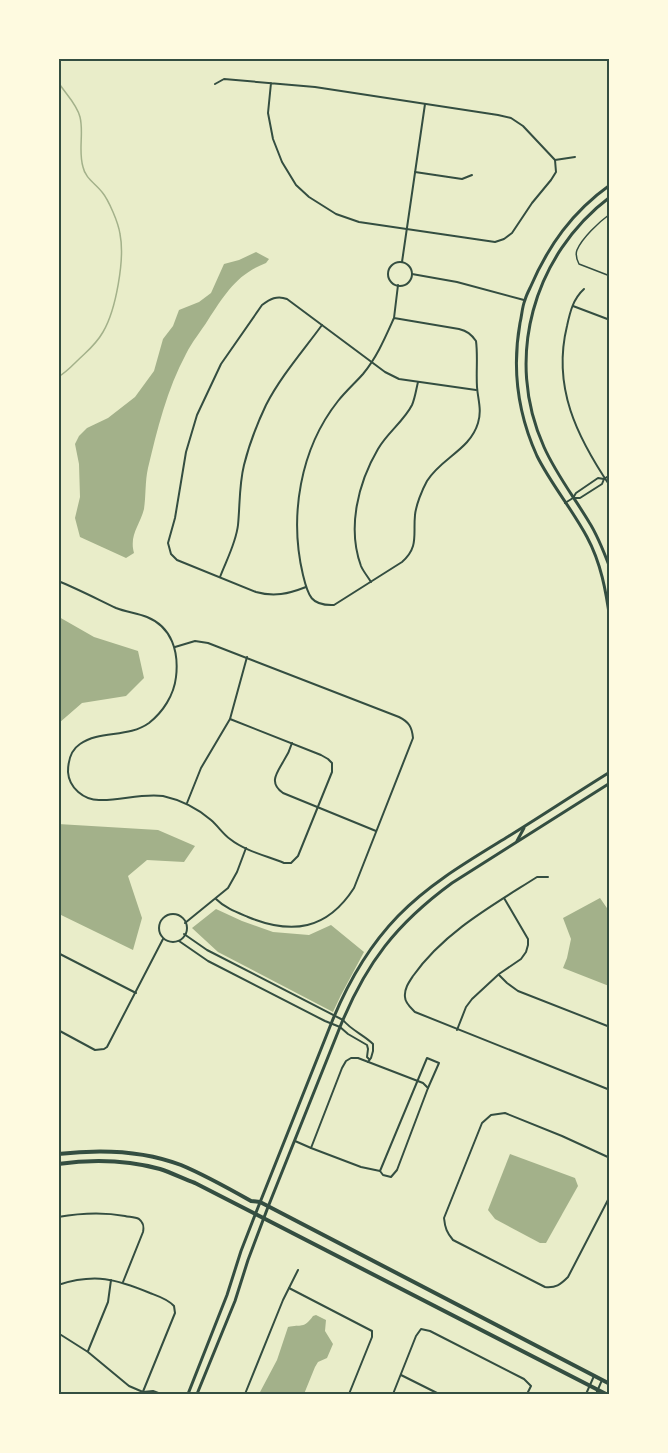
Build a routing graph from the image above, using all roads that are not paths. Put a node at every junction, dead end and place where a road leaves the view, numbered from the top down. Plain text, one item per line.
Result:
1 (271, 83) junction
2 (215, 84) dead end
3 (425, 104) junction
4 (575, 157) dead end
5 (555, 160) junction
6 (415, 172) junction
7 (472, 175) dead end
8 (609, 185) edge
9 (609, 197) edge
10 (609, 214) edge
11 (407, 229) junction
12 (402, 262) junction
13 (412, 274) junction
14 (609, 276) edge
15 (398, 285) junction
16 (584, 289) dead end
17 (524, 300) junction
18 (535, 303) junction
19 (573, 306) junction
20 (394, 318) junction
21 (609, 320) edge
22 (322, 325) junction
23 (372, 362) junction
24 (418, 382) junction
25 (477, 390) junction
26 (609, 475) edge
27 (604, 479) junction
28 (609, 486) edge
29 (585, 487) junction
30 (589, 492) junction
31 (573, 498) junction
32 (565, 503) junction
33 (609, 568) edge
34 (220, 577) junction
35 (58, 581) edge
36 (370, 582) junction
37 (306, 587) junction
38 (609, 620) edge
39 (176, 647) junction
40 (247, 657) junction
41 (230, 719) junction
42 (292, 743) junction
43 (609, 772) edge
44 (609, 783) edge
45 (186, 803) junction
46 (318, 807) junction
47 (524, 826) junction
48 (376, 831) junction
49 (516, 843) junction
50 (246, 848) junction
51 (548, 877) dead end
52 (504, 898) junction
53 (216, 899) junction
54 (186, 923) junction
55 (184, 934) junction
56 (163, 939) junction
57 (179, 941) junction
58 (58, 953) edge
59 (499, 974) junction
60 (136, 993) junction
61 (334, 1017) junction
62 (343, 1020) junction
63 (331, 1024) junction
64 (340, 1027) junction
65 (609, 1027) edge
66 (58, 1030) edge
67 (457, 1030) junction
68 (368, 1060) junction
69 (418, 1081) junction
70 (428, 1088) junction
71 (609, 1090) edge
72 (294, 1141) junction
73 (311, 1148) junction
74 (120, 1151) junction
75 (58, 1154) edge
76 (609, 1158) edge
77 (119, 1161) junction
78 (58, 1164) edge
79 (380, 1172) junction
80 (609, 1196) edge
81 (260, 1202) junction
82 (268, 1207) junction
83 (255, 1215) junction
84 (58, 1217) edge
85 (264, 1219) junction
86 (298, 1270) dead end
87 (111, 1280) junction
88 (123, 1282) junction
89 (58, 1285) edge
90 (289, 1288) junction
91 (58, 1333) edge
92 (88, 1352) junction
93 (400, 1375) junction
94 (594, 1376) junction
95 (602, 1380) junction
96 (609, 1384) edge
97 (589, 1386) junction
98 (597, 1392) edge
99 (144, 1394) edge
100 (161, 1395) edge
101 (188, 1395) edge
102 (197, 1395) edge
103 (245, 1395) edge
104 (349, 1395) edge
105 (393, 1395) edge
106 (439, 1395) edge
107 (527, 1395) edge
108 (586, 1395) edge
109 (606, 1395) edge

1 - 2 street
1 - 3 street
1 - 11 street
3 - 5 street
3 - 6 street
4 - 5 street
5 - 11 street
6 - 7 street
6 - 11 street
8 - 17 main road
9 - 18 main road
10 - 14 lane
11 - 12 street
12 - 13 street
12 - 15 street
13 - 15 street
13 - 17 street
15 - 20 street
16 - 19 street
17 - 18 main road
17 - 32 main road
18 - 31 main road
19 - 21 street
19 - 27 street
20 - 23 street
20 - 25 street
22 - 23 street
22 - 34 street
22 - 34 street
23 - 24 street
23 - 37 street
24 - 25 street
24 - 36 street
25 - 36 street
26 - 27 street
27 - 28 street
27 - 29 street
27 - 30 street
29 - 30 street
29 - 31 street
30 - 31 street
31 - 32 street
31 - 33 main road
32 - 38 main road
34 - 37 street
35 - 39 street
36 - 37 street
39 - 40 street
39 - 45 street
40 - 41 street
40 - 48 street
41 - 42 street
41 - 45 street
42 - 46 street
42 - 46 street
43 - 47 main road
44 - 49 main road
45 - 50 street
46 - 48 street
46 - 50 street
47 - 49 main road
47 - 61 main road
48 - 53 street
49 - 62 main road
50 - 53 street
51 - 52 street
52 - 59 street
52 - 67 street
53 - 54 street
54 - 55 street
54 - 56 street
55 - 57 street
55 - 61 street
56 - 57 street
56 - 60 street
57 - 63 street
58 - 60 street
59 - 65 street
59 - 67 street
60 - 66 street
61 - 62 street
61 - 63 main road
62 - 64 main road
62 - 68 street
63 - 64 street
63 - 81 main road
64 - 68 street
64 - 72 main road
67 - 71 street
68 - 69 street
68 - 73 street
69 - 70 street
69 - 70 street
69 - 79 street
70 - 79 street
72 - 73 street
72 - 82 main road
73 - 79 street
74 - 75 main road
74 - 77 main road
74 - 81 main road
76 - 80 street
77 - 78 main road
77 - 83 main road
81 - 82 main road
81 - 83 main road
82 - 85 main road
82 - 94 main road
83 - 85 main road
83 - 101 main road
84 - 88 street
85 - 97 main road
85 - 102 main road
86 - 90 street
87 - 88 street
87 - 89 street
87 - 92 street
88 - 99 street
90 - 103 street
90 - 104 street
91 - 92 street
92 - 99 street
93 - 105 street
93 - 106 street
93 - 107 street
94 - 95 main road
94 - 97 street
95 - 96 main road
95 - 98 street
97 - 98 main road
97 - 108 street
98 - 109 main road
99 - 100 street

